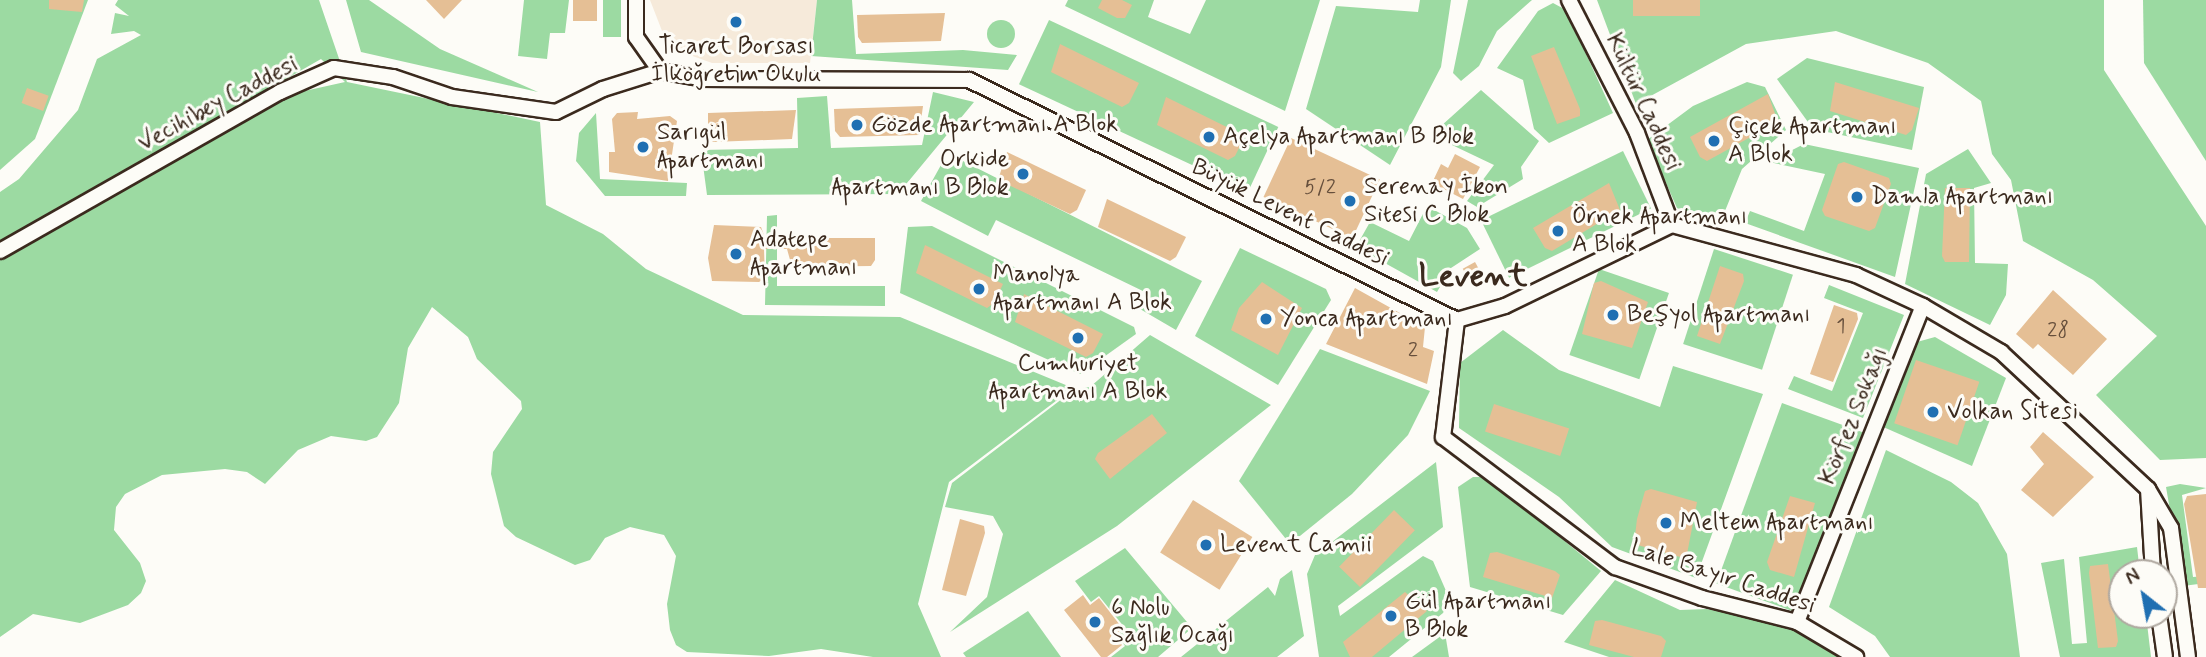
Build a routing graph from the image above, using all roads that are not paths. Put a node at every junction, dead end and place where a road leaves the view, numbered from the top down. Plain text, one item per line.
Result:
1 (636, 0) edge
2 (1569, 0) edge
3 (660, 71) junction
4 (1672, 225) junction
5 (0, 251) edge
6 (1923, 306) junction
7 (1457, 320) junction
8 (2148, 489) junction
9 (2152, 559) edge
10 (1797, 622) junction
11 (2161, 629) edge
12 (1856, 657) edge
13 (2165, 657) edge
14 (2188, 657) edge

1 - 3 street
2 - 4 street, Kültür Caddesi
3 - 5 street, Vecihibey Caddesi
3 - 7 street, Büyük Levent Caddesi
4 - 6 street
4 - 7 street
6 - 8 street
6 - 10 street, Körfez Sokağı
7 - 10 street, Lale Bayır Caddesi
8 - 9 street
8 - 14 street
10 - 12 street, Lale Bayır Caddesi
11 - 13 street

